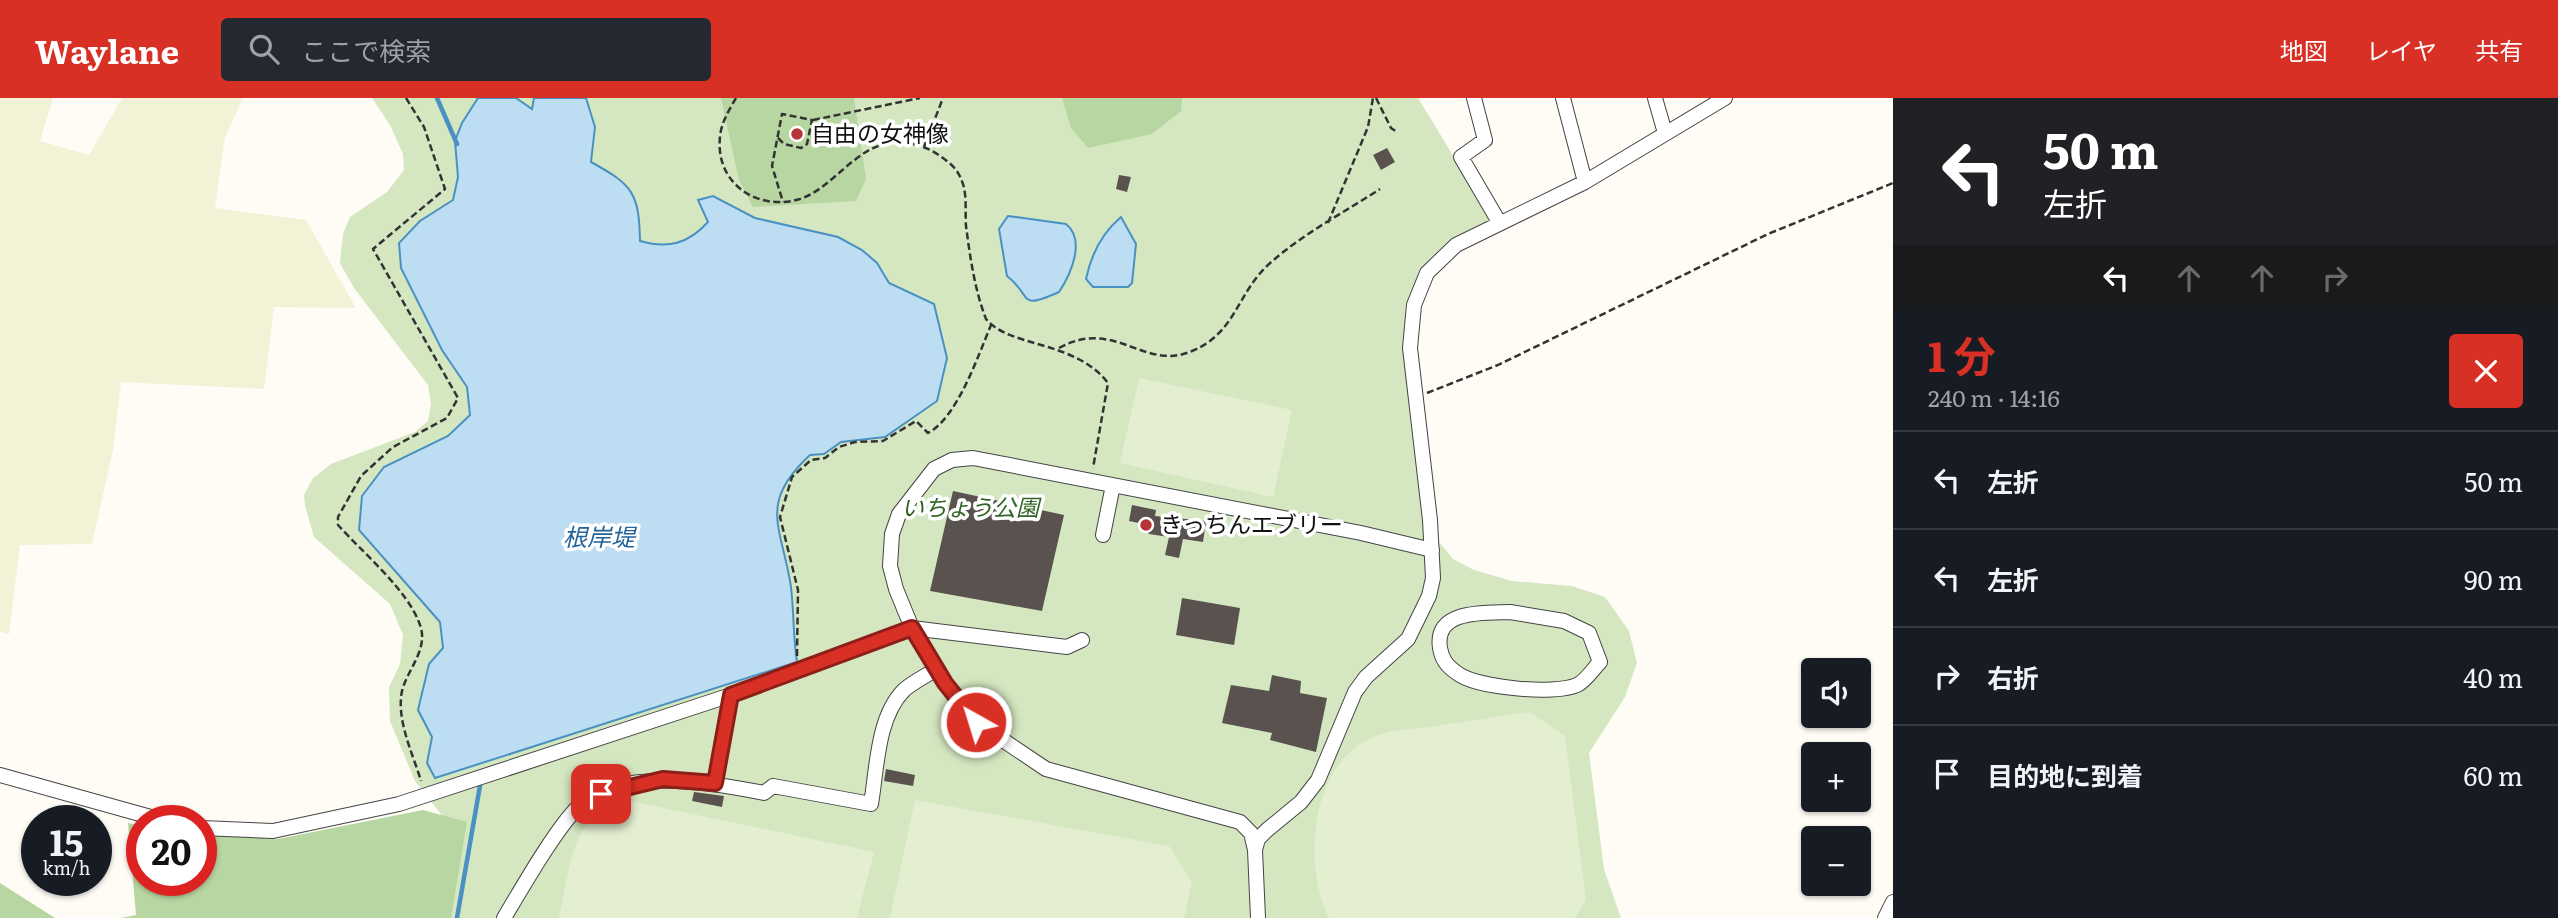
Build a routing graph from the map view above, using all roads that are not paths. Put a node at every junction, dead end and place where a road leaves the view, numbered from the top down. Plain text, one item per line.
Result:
1 (1474, 98) edge
2 (1563, 98) edge
3 (1655, 98) edge
4 (1725, 98) edge
5 (1665, 133) junction
6 (1585, 181) junction
7 (1499, 222) junction
8 (1113, 485) junction
9 (1103, 535) dead end
10 (1432, 550) junction
11 (912, 628) junction
12 (1082, 640) dead end
13 (1442, 660) joint
14 (936, 669) junction
15 (731, 695) junction
16 (0, 775) edge
17 (715, 783) junction
18 (126, 810) edge
19 (217, 829) edge
20 (1255, 850) junction
21 (1893, 902) edge
22 (504, 918) edge
23 (1258, 918) edge
24 (1885, 918) edge

1 - 7 street
2 - 6 street
3 - 5 street
4 - 5 street
5 - 6 street
6 - 7 street
7 - 10 street
8 - 9 street
8 - 10 street
8 - 11 street
10 - 20 street
11 - 12 street
11 - 14 street
11 - 15 street
13 - 13 street
14 - 17 street
14 - 20 street
15 - 17 street
15 - 19 street
16 - 18 street
17 - 22 street
20 - 23 street
21 - 24 street

